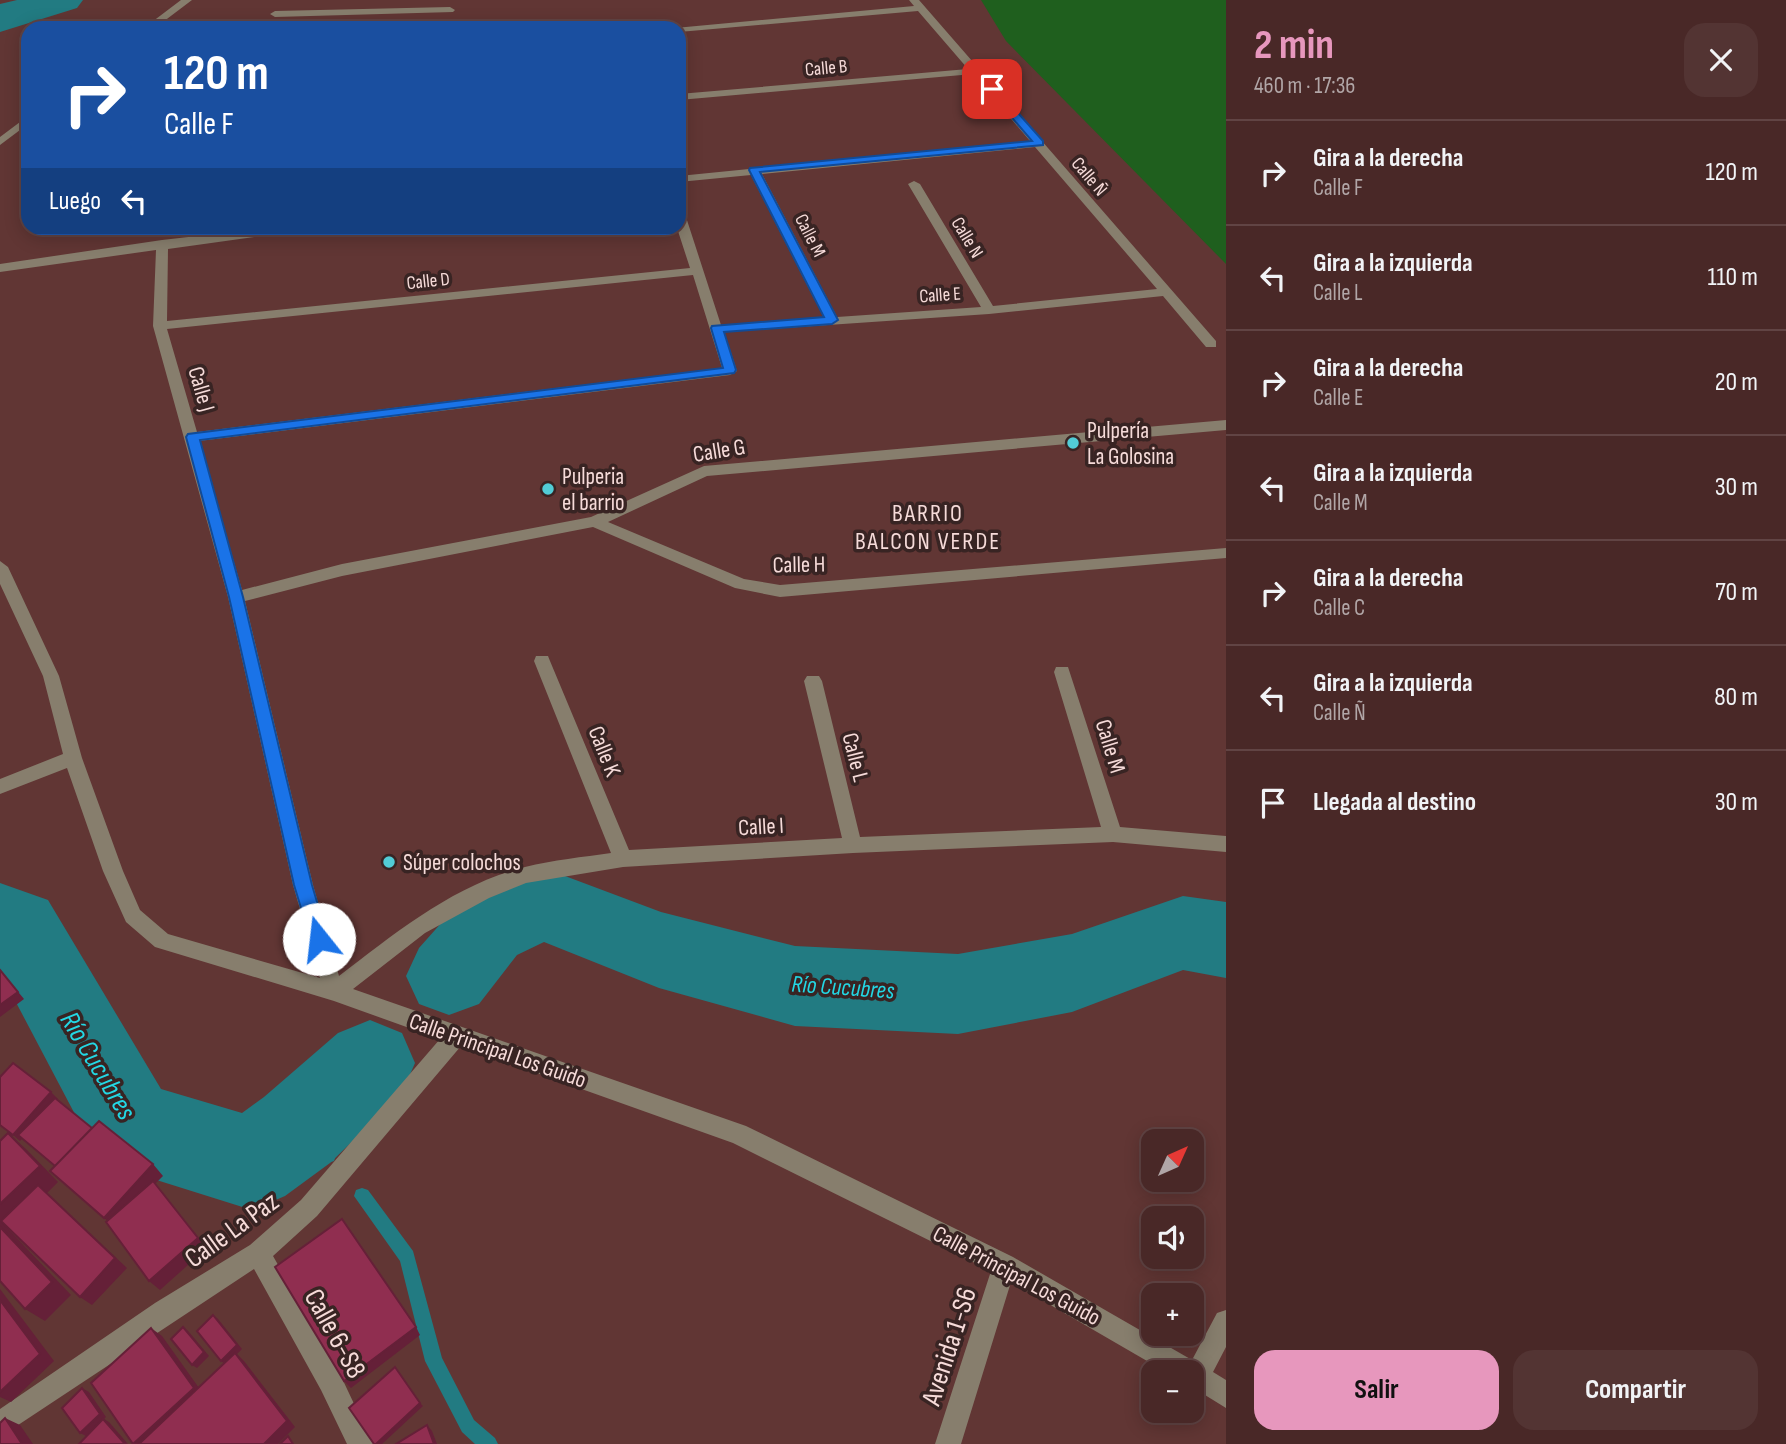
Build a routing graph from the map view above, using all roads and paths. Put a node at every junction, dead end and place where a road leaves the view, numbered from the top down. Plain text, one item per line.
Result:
1 (187, 0) edge
2 (917, 4) edge
3 (450, 10) dead end
4 (275, 13) dead end
5 (158, 21) edge
6 (686, 28) edge
7 (976, 71) junction
8 (686, 96) edge
9 (21, 124) edge
10 (3, 136) edge
11 (21, 137) edge
12 (1039, 143) junction
13 (754, 170) junction
14 (686, 178) edge
15 (914, 184) dead end
16 (235, 235) edge
17 (686, 235) edge
18 (162, 244) junction
19 (0, 268) edge
20 (698, 271) junction
21 (1165, 292) junction
22 (989, 310) junction
23 (832, 320) junction
24 (160, 326) junction
25 (717, 328) junction
26 (1211, 344) dead end
27 (1226, 425) edge
28 (192, 437) junction
29 (594, 522) junction
30 (1226, 553) edge
31 (0, 567) edge
32 (5, 587) edge
33 (236, 597) junction
34 (542, 661) dead end
35 (1062, 672) dead end
36 (813, 681) dead end
37 (73, 758) junction
38 (0, 787) edge
39 (1114, 834) junction
40 (853, 845) junction
41 (1226, 845) edge
42 (623, 859) junction
43 (334, 992) junction
44 (456, 1036) junction
45 (258, 1253) junction
46 (1005, 1265) junction
47 (1226, 1322) edge
48 (1169, 1360) edge
49 (1202, 1360) edge
50 (1204, 1381) edge
51 (1226, 1395) edge
52 (0, 1424) edge
53 (360, 1444) edge
54 (948, 1444) edge

1 - 5 street
2 - 6 street
2 - 7 street, Calle Ñ
3 - 4 street
7 - 8 street, Calle B
7 - 12 street, Calle Ñ
9 - 10 street
10 - 11 street
12 - 13 street
12 - 21 street, Calle Ñ
13 - 14 street
13 - 23 street, Calle M
15 - 22 street, Calle N
16 - 18 street
17 - 20 street
18 - 19 street
18 - 24 street, Calle J
20 - 24 street, Calle D
20 - 25 street
21 - 22 street, Calle E
21 - 26 street, Calle Ñ
22 - 23 street, Calle E
23 - 25 street, Calle E
24 - 28 street, Calle J
25 - 28 street
27 - 29 street, Calle G
28 - 33 street, Calle J
29 - 30 street, Calle H
29 - 33 street, Calle G
31 - 32 street, Calle Principal Los Guido
32 - 37 street, Calle Principal Los Guido
33 - 43 street, Calle J
34 - 42 street, Calle K
35 - 39 street, Calle M
36 - 40 street, Calle L
37 - 38 street
37 - 43 street, Calle Principal Los Guido
39 - 40 street, Calle I
39 - 41 street, Calle I
40 - 42 street, Calle I
42 - 43 street, Calle I
43 - 44 street, Calle Principal Los Guido
44 - 45 street, Calle La Paz
44 - 46 street, Calle Principal Los Guido
45 - 52 street, Calle La Paz
45 - 53 street, Calle 6-S8
46 - 48 street, Calle Principal Los Guido
46 - 54 street, Avenida 1-S6
47 - 49 street
50 - 51 street, Calle Principal Los Guido

